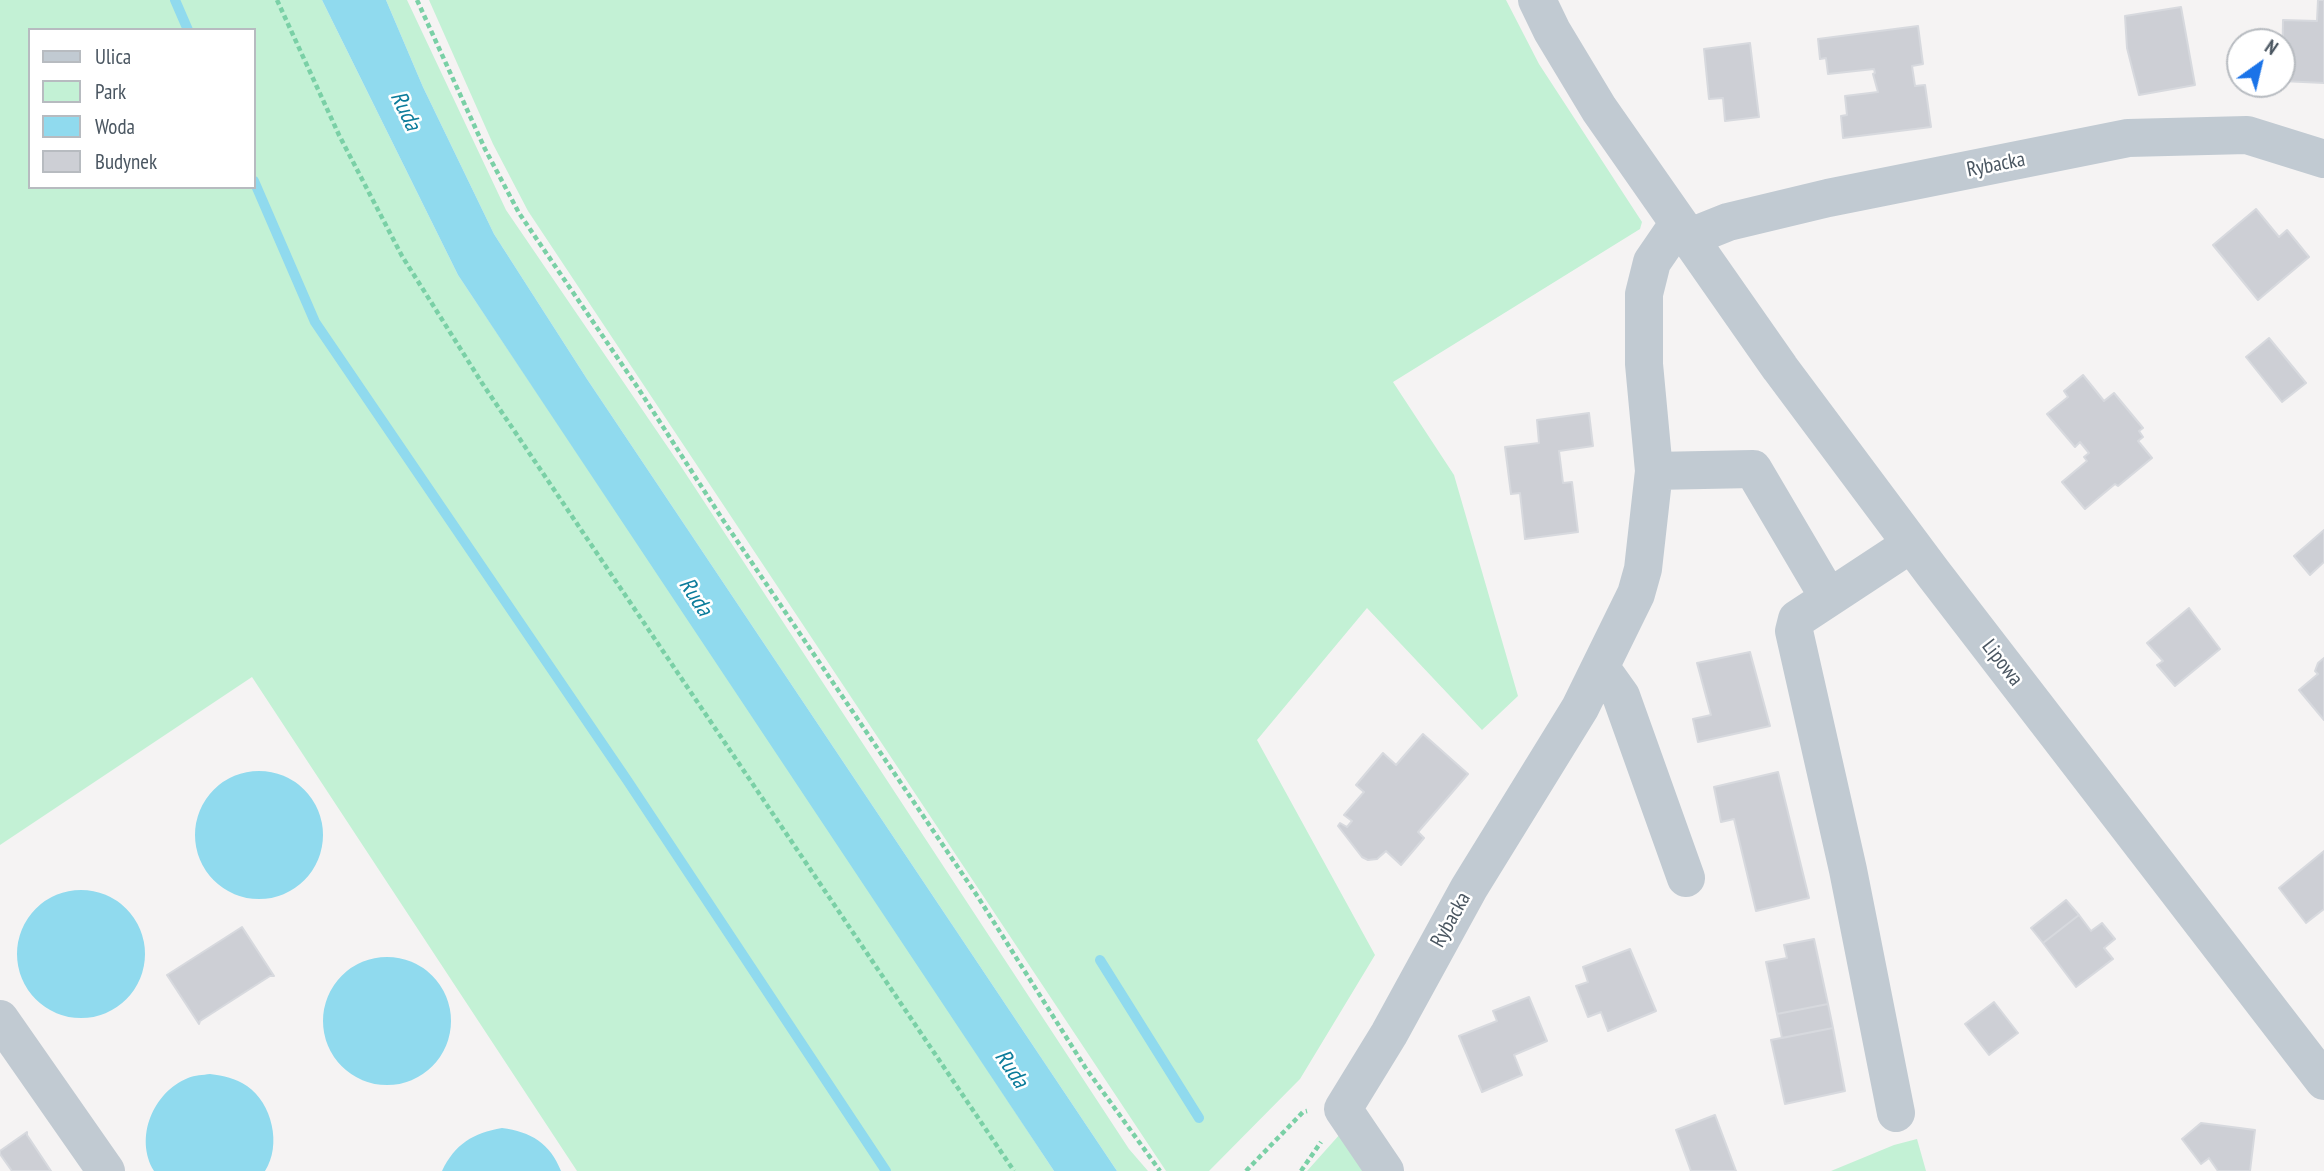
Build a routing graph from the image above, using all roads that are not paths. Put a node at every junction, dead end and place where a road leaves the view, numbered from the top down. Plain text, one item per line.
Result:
1 (1537, 0) edge
2 (2324, 159) edge
3 (1683, 231) junction
4 (1654, 471) junction
5 (1911, 544) junction
6 (1829, 598) junction
7 (1601, 668) junction
8 (1686, 878) dead end
9 (1, 1019) edge
10 (2324, 1081) edge
11 (1896, 1113) dead end
12 (106, 1171) edge
13 (1385, 1171) edge

1 - 3 street
2 - 3 street, Rybacka
3 - 4 street, Rybacka
3 - 5 street, Lipowa
4 - 6 street
4 - 7 street, Rybacka
5 - 6 street
5 - 10 street, Lipowa
6 - 11 street
7 - 8 street
7 - 13 street, Rybacka
9 - 12 street

